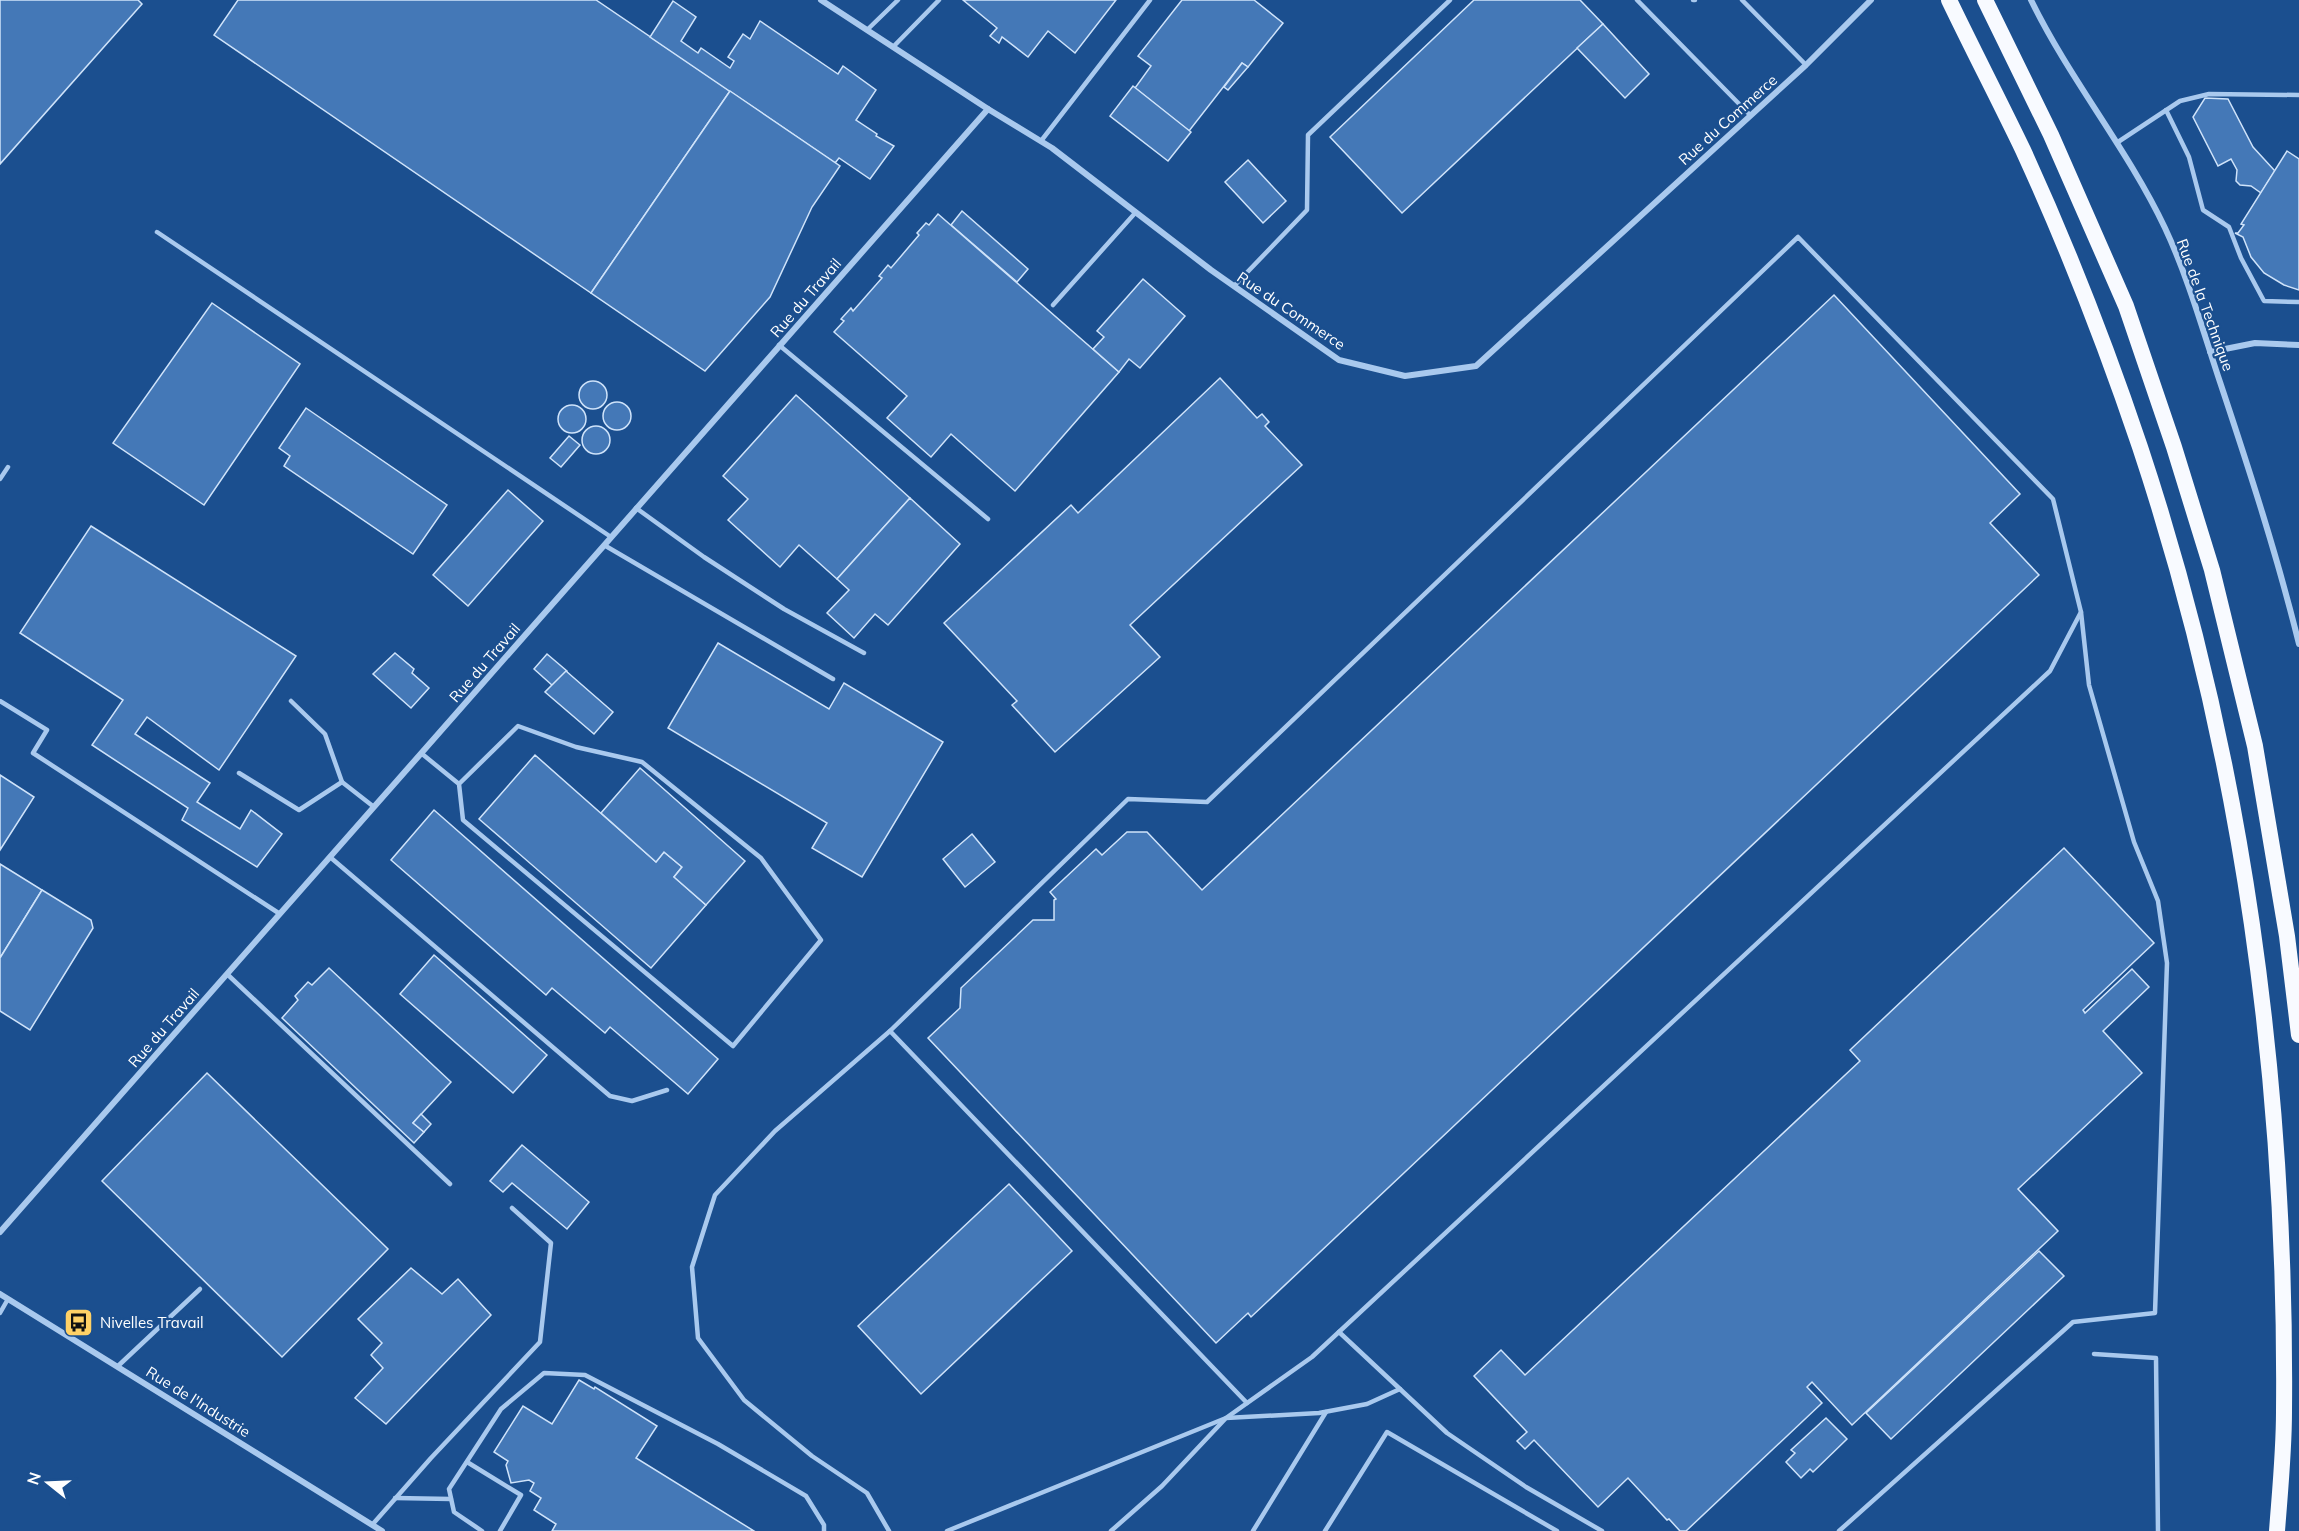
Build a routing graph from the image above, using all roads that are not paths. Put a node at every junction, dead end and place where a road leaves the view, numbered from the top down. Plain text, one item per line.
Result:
1 (821, 0) edge
2 (898, 0) edge
3 (939, 0) edge
4 (1150, 0) edge
5 (1450, 0) edge
6 (1637, 0) edge
7 (1742, 0) edge
8 (1871, 0) edge
9 (1949, 0) edge
10 (1985, 0) edge
11 (2031, 0) edge
12 (867, 30) junction
13 (893, 47) junction
14 (1806, 65) junction
15 (2299, 95) edge
16 (988, 109) junction
17 (2166, 110) junction
18 (1750, 116) junction
19 (1041, 141) junction
20 (2118, 142) junction
21 (1136, 212) junction
22 (157, 232) dead end
23 (1234, 286) junction
24 (2299, 302) edge
25 (1053, 305) dead end
26 (779, 345) junction
27 (2299, 345) edge
28 (2210, 352) junction
29 (8, 467) dead end
30 (0, 479) edge
31 (636, 508) junction
32 (988, 519) dead end
33 (611, 537) junction
34 (604, 545) junction
35 (2081, 612) junction
36 (2299, 644) edge
37 (864, 653) dead end
38 (832, 679) dead end
39 (0, 701) edge
40 (291, 701) dead end
41 (421, 753) junction
42 (239, 773) dead end
43 (342, 782) junction
44 (459, 784) junction
45 (374, 807) junction
46 (330, 857) junction
47 (279, 914) junction
48 (227, 974) junction
49 (890, 1031) junction
50 (2299, 1035) edge
51 (667, 1090) dead end
52 (450, 1184) dead end
53 (512, 1208) dead end
54 (0, 1232) edge
55 (200, 1288) dead end
56 (0, 1294) edge
57 (9, 1299) junction
58 (0, 1313) edge
59 (1339, 1332) junction
60 (2094, 1354) dead end
61 (118, 1366) junction
62 (1400, 1389) junction
63 (1247, 1403) junction
64 (1326, 1412) junction
65 (1226, 1418) junction
66 (467, 1462) junction
67 (395, 1498) junction
68 (451, 1499) junction
69 (372, 1525) junction
70 (366, 1531) edge
71 (382, 1531) edge
72 (482, 1531) edge
73 (500, 1531) edge
74 (824, 1531) edge
75 (889, 1531) edge
76 (946, 1531) edge
77 (1111, 1531) edge
78 (1253, 1531) edge
79 (1325, 1531) edge
80 (1557, 1531) edge
81 (1602, 1531) edge
82 (1839, 1531) edge
83 (2158, 1531) edge
84 (2277, 1531) edge

1 - 12 street, Rue du Commerce
2 - 12 lane
3 - 13 lane
4 - 19 lane
5 - 23 lane
6 - 18 lane
7 - 14 lane
8 - 14 street, Rue du Commerce
9 - 84 highway
10 - 50 highway
11 - 20 street, Rue de la Technique
12 - 13 street, Rue du Commerce
13 - 16 street, Rue du Commerce
14 - 18 street, Rue du Commerce
15 - 17 lane
16 - 19 street, Rue du Commerce
16 - 26 street, Rue du Travail
17 - 20 lane
17 - 24 lane
18 - 23 street, Rue du Commerce
19 - 21 street, Rue du Commerce
20 - 28 street, Rue de la Technique
21 - 23 street, Rue du Commerce
21 - 25 lane
22 - 33 lane
26 - 31 street, Rue du Travail
26 - 32 lane
27 - 28 street
28 - 36 street, Rue de la Technique
29 - 30 lane
31 - 33 street, Rue du Travail
31 - 37 lane
33 - 34 street, Rue du Travail
34 - 38 lane
34 - 41 street, Rue du Travail
35 - 49 lane
35 - 59 lane
35 - 82 lane
39 - 47 lane
40 - 43 lane
41 - 44 lane
41 - 45 street, Rue du Travail
42 - 43 lane
43 - 45 lane
44 - 44 lane
45 - 46 street, Rue du Travail
46 - 47 street, Rue du Travail
46 - 51 lane
47 - 48 street, Rue du Travail
48 - 52 lane
48 - 54 street, Rue du Travail
49 - 63 lane
49 - 75 lane
53 - 67 lane
55 - 61 lane
56 - 57 street, Rue de l'Industrie
57 - 58 lane
57 - 61 street, Rue de l'Industrie
59 - 62 lane
59 - 63 lane
60 - 83 lane
61 - 69 street, Rue de l'Industrie
62 - 64 lane
62 - 81 lane
63 - 65 lane
64 - 65 lane
64 - 78 lane
65 - 76 lane
65 - 77 lane
66 - 68 lane
66 - 73 lane
66 - 74 lane
67 - 68 lane
67 - 69 lane
68 - 72 lane
69 - 70 street
69 - 71 street, Rue de l'Industrie
79 - 80 lane

